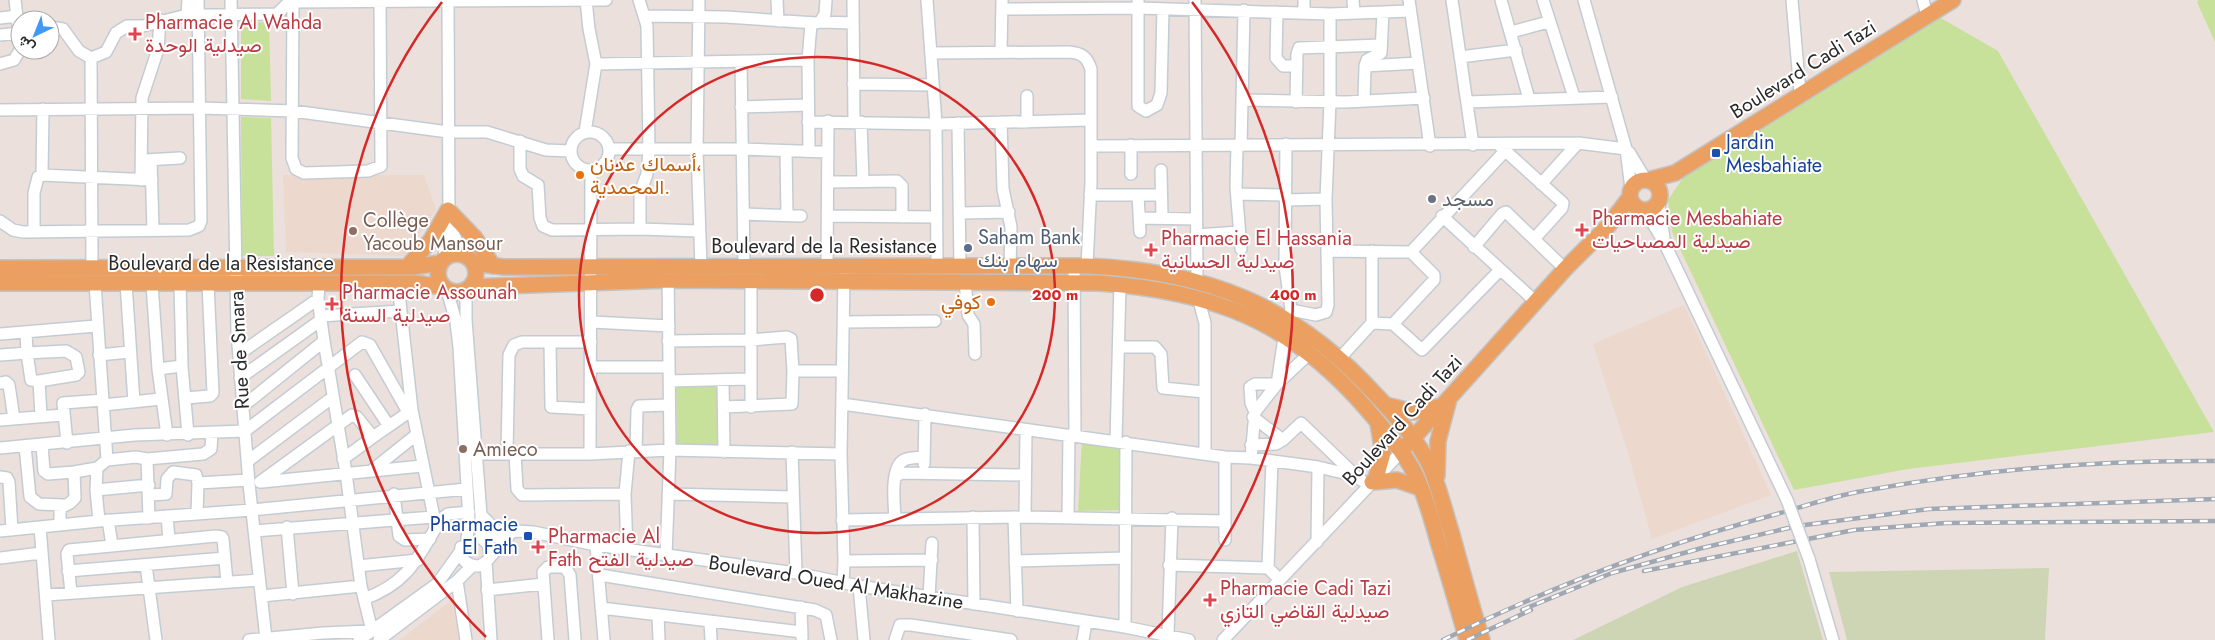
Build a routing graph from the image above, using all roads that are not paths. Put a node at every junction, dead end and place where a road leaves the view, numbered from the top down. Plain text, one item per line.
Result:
1 (188, 0) edge
2 (198, 0) edge
3 (231, 0) edge
4 (346, 0) edge
5 (380, 0) edge
6 (410, 0) edge
7 (586, 0) edge
8 (606, 0) edge
9 (639, 0) edge
10 (699, 0) edge
11 (777, 0) edge
12 (826, 0) edge
13 (853, 0) edge
14 (927, 0) edge
15 (1304, 0) edge
16 (1353, 0) edge
17 (1452, 0) edge
18 (1501, 0) edge
19 (1543, 0) edge
20 (1584, 0) edge
21 (1792, 0) edge
22 (1923, 0) edge
23 (1952, 0) edge
24 (291, 1) edge
25 (448, 1) edge
26 (486, 1) edge
27 (1003, 4) edge
28 (1052, 4) edge
29 (1138, 4) edge
30 (1196, 5) edge
31 (1409, 5) edge
32 (1250, 7) edge
33 (1163, 9) junction
34 (1277, 12) junction
35 (1383, 12) junction
36 (1304, 13) junction
37 (1354, 13) junction
38 (1330, 14) junction
39 (187, 15) junction
40 (199, 16) junction
41 (231, 16) junction
42 (645, 16) junction
43 (700, 16) junction
44 (1927, 16) junction
45 (160, 20) junction
46 (778, 21) junction
47 (1548, 22) junction
48 (816, 23) junction
49 (853, 23) junction
50 (60, 29) edge
51 (1511, 32) junction
52 (1331, 45) junction
53 (1382, 45) junction
54 (1516, 50) junction
55 (1000, 52) junction
56 (932, 53) junction
57 (1460, 57) junction
58 (91, 58) junction
59 (14, 60) edge
60 (808, 60) junction
61 (697, 61) junction
62 (741, 61) junction
63 (649, 62) junction
64 (1418, 63) junction
65 (0, 64) edge
66 (596, 64) junction
67 (1297, 66) junction
68 (1365, 66) junction
69 (853, 84) junction
70 (933, 85) junction
71 (1800, 93) junction
72 (1027, 96) dead end
73 (1574, 97) junction
74 (1612, 97) junction
75 (1424, 98) junction
76 (1529, 99) junction
77 (1242, 100) junction
78 (1364, 101) junction
79 (1296, 102) junction
80 (1330, 102) junction
81 (1468, 102) junction
82 (808, 105) junction
83 (741, 107) junction
84 (201, 108) junction
85 (43, 109) junction
86 (234, 109) junction
87 (0, 110) edge
88 (92, 110) junction
89 (141, 110) junction
90 (293, 111) junction
91 (1090, 120) junction
92 (828, 121) junction
93 (381, 122) junction
94 (808, 122) junction
95 (858, 122) junction
96 (1001, 122) junction
97 (1027, 122) junction
98 (958, 123) junction
99 (936, 124) junction
100 (448, 132) junction
101 (585, 132) junction
102 (520, 141) junction
103 (1286, 144) junction
104 (1473, 144) junction
105 (1578, 144) junction
106 (1131, 145) junction
107 (1091, 146) junction
108 (1239, 146) junction
109 (1329, 146) junction
110 (1430, 146) junction
111 (1197, 147) junction
112 (1502, 148) junction
113 (609, 149) junction
114 (741, 149) junction
115 (1626, 149) junction
116 (697, 150) junction
117 (786, 150) junction
118 (570, 151) junction
119 (649, 151) junction
120 (809, 151) junction
121 (828, 152) junction
122 (180, 158) dead end
123 (146, 160) junction
124 (591, 170) junction
125 (1161, 170) dead end
126 (1675, 173) junction
127 (1131, 174) dead end
128 (42, 175) junction
129 (92, 177) junction
130 (146, 180) junction
131 (1647, 180) junction
132 (863, 181) junction
133 (828, 182) junction
134 (1541, 184) junction
135 (1631, 193) junction
136 (1238, 194) junction
137 (1090, 195) junction
138 (1160, 195) junction
139 (1138, 196) junction
140 (1285, 198) junction
141 (1659, 198) junction
142 (1326, 199) junction
143 (1643, 209) junction
144 (1009, 212) junction
145 (961, 213) junction
146 (743, 214) junction
147 (787, 215) junction
148 (448, 216) junction
149 (801, 216) dead end
150 (827, 216) junction
151 (1442, 216) junction
152 (902, 217) junction
153 (936, 217) junction
154 (1162, 217) junction
155 (1139, 218) junction
156 (1196, 219) junction
157 (0, 221) edge
158 (1608, 226) junction
159 (640, 229) junction
160 (93, 230) junction
161 (153, 230) junction
162 (592, 230) junction
163 (698, 230) junction
164 (34, 232) junction
165 (1140, 232) dead end
166 (1239, 232) junction
167 (1196, 235) junction
168 (1534, 239) junction
169 (1664, 242) junction
170 (1474, 246) junction
171 (1241, 249) dead end
172 (1327, 251) junction
173 (1372, 251) junction
174 (1410, 252) junction
175 (468, 259) junction
176 (441, 261) junction
177 (92, 266) junction
178 (408, 266) junction
179 (493, 266) junction
180 (701, 266) junction
181 (744, 266) junction
182 (827, 266) junction
183 (1010, 266) junction
184 (1081, 266) junction
185 (235, 267) junction
186 (937, 267) junction
187 (0, 268) edge
188 (1565, 269) junction
189 (1500, 270) junction
190 (668, 273) junction
191 (844, 273) junction
192 (592, 274) junction
193 (962, 274) junction
194 (751, 281) junction
195 (1197, 281) junction
196 (0, 282) edge
197 (95, 283) junction
198 (320, 283) junction
199 (1076, 283) junction
200 (126, 284) junction
201 (152, 284) junction
202 (180, 284) junction
203 (208, 284) junction
204 (236, 284) junction
205 (398, 284) junction
206 (1120, 284) junction
207 (445, 288) junction
208 (469, 289) junction
209 (1198, 297) junction
210 (318, 299) junction
211 (1536, 302) junction
212 (401, 311) junction
213 (1290, 315) junction
214 (321, 318) junction
215 (935, 321) dead end
216 (592, 322) junction
217 (844, 322) junction
218 (1372, 322) junction
219 (1393, 324) junction
220 (96, 326) junction
221 (669, 326) junction
222 (26, 332) junction
223 (0, 334) edge
224 (1284, 336) junction
225 (668, 340) junction
226 (750, 340) junction
227 (324, 341) junction
228 (550, 342) junction
229 (591, 342) junction
230 (1120, 347) junction
231 (129, 352) junction
232 (27, 353) junction
233 (1310, 353) junction
234 (239, 354) junction
235 (975, 354) dead end
236 (0, 355) edge
237 (99, 355) junction
238 (1340, 358) junction
239 (182, 366) junction
240 (591, 367) junction
241 (668, 367) junction
242 (158, 369) junction
243 (328, 369) junction
244 (793, 371) junction
245 (842, 371) junction
246 (355, 375) dead end
247 (240, 378) junction
248 (750, 379) junction
249 (723, 380) junction
250 (669, 381) junction
251 (38, 382) junction
252 (0, 383) edge
253 (1277, 384) junction
254 (1204, 392) junction
255 (333, 397) junction
256 (185, 398) junction
257 (161, 399) junction
258 (1446, 401) junction
259 (103, 402) junction
260 (134, 402) junction
261 (842, 404) junction
262 (669, 405) junction
263 (1386, 405) junction
264 (751, 406) junction
265 (242, 407) junction
266 (724, 407) junction
267 (590, 409) junction
268 (410, 411) junction
269 (925, 414) junction
270 (1254, 414) junction
271 (63, 415) junction
272 (42, 416) junction
273 (14, 419) junction
274 (0, 420) edge
275 (1377, 421) junction
276 (389, 426) junction
277 (338, 427) junction
278 (1026, 430) junction
279 (245, 432) junction
280 (212, 433) junction
281 (188, 434) junction
282 (135, 435) junction
283 (416, 435) junction
284 (167, 436) junction
285 (1072, 436) junction
286 (372, 438) junction
287 (1413, 439) junction
288 (105, 440) junction
289 (1282, 440) junction
290 (1121, 442) junction
291 (67, 443) junction
292 (1251, 444) junction
293 (42, 445) junction
294 (25, 446) junction
295 (0, 448) edge
296 (670, 450) junction
297 (632, 451) junction
298 (511, 452) junction
299 (724, 452) junction
300 (792, 452) junction
301 (1401, 452) junction
302 (471, 454) junction
303 (590, 454) junction
304 (841, 454) junction
305 (1205, 454) junction
306 (136, 457) junction
307 (924, 457) junction
308 (1225, 457) junction
309 (293, 458) junction
310 (1251, 458) junction
311 (148, 459) junction
312 (107, 460) junction
313 (248, 460) junction
314 (344, 460) junction
315 (1272, 461) junction
316 (422, 466) junction
317 (1318, 467) junction
318 (97, 468) junction
319 (371, 471) junction
320 (74, 472) junction
321 (346, 473) junction
322 (924, 473) junction
323 (28, 474) junction
324 (1025, 475) junction
325 (896, 476) junction
326 (1356, 476) junction
327 (4, 477) edge
328 (302, 478) junction
329 (252, 482) junction
330 (1372, 482) junction
331 (198, 483) junction
332 (1438, 485) junction
333 (1420, 488) junction
334 (467, 489) junction
335 (96, 490) junction
336 (149, 490) junction
337 (427, 491) junction
338 (394, 494) junction
339 (625, 494) junction
340 (668, 494) junction
341 (793, 497) junction
342 (349, 499) junction
343 (63, 505) junction
344 (252, 510) junction
345 (468, 512) junction
346 (197, 514) junction
347 (482, 514) junction
348 (167, 516) junction
349 (894, 517) junction
350 (973, 517) junction
351 (1020, 517) junction
352 (149, 518) junction
353 (1068, 518) junction
354 (1125, 518) junction
355 (1172, 518) junction
356 (397, 519) junction
357 (104, 520) junction
358 (842, 520) junction
359 (1224, 520) junction
360 (435, 522) junction
361 (353, 524) junction
362 (60, 525) junction
363 (40, 527) junction
364 (287, 527) junction
365 (12, 530) junction
366 (0, 531) edge
367 (254, 531) junction
368 (506, 534) junction
369 (483, 538) junction
370 (430, 539) junction
371 (467, 539) junction
372 (169, 540) junction
373 (1226, 540) dead end
374 (1317, 542) junction
375 (133, 543) junction
376 (932, 543) dead end
377 (596, 544) junction
378 (112, 545) junction
379 (627, 550) junction
380 (460, 552) junction
381 (41, 553) junction
382 (666, 556) junction
383 (0, 558) edge
384 (225, 558) junction
385 (488, 558) junction
386 (1125, 558) junction
387 (418, 560) junction
388 (932, 560) junction
389 (844, 561) junction
390 (1015, 561) junction
391 (141, 565) junction
392 (1169, 565) junction
393 (358, 566) junction
394 (1268, 568) junction
395 (469, 569) junction
396 (68, 571) junction
397 (796, 573) junction
398 (600, 575) junction
399 (259, 580) junction
400 (1280, 580) junction
401 (457, 581) junction
402 (227, 582) junction
403 (843, 583) junction
404 (542, 584) junction
405 (361, 586) junction
406 (859, 586) junction
407 (149, 589) junction
408 (487, 590) junction
409 (71, 593) junction
410 (293, 594) junction
411 (46, 595) junction
412 (262, 596) junction
413 (929, 597) junction
414 (364, 599) junction
415 (974, 604) junction
416 (601, 608) junction
417 (801, 608) junction
418 (1017, 612) junction
419 (658, 615) junction
420 (710, 621) junction
421 (1086, 622) junction
422 (1125, 627) junction
423 (1168, 634) junction
424 (376, 635) edge
425 (802, 636) edge
426 (325, 637) edge
427 (266, 638) junction
428 (49, 640) edge
429 (156, 640) edge
430 (249, 640) edge
431 (359, 640) edge
432 (466, 640) edge
433 (491, 640) edge
434 (548, 640) edge
435 (575, 640) edge
436 (604, 640) edge
437 (659, 640) edge
438 (711, 640) edge
439 (831, 640) edge
440 (864, 640) edge
441 (895, 640) edge
442 (1011, 640) edge
443 (1084, 640) edge
444 (1189, 640) edge
445 (1223, 640) edge
446 (1467, 640) edge
447 (1482, 640) edge
448 (1833, 640) edge

1 - 39 street
2 - 40 street
3 - 41 street, Rue de Smara
4 - 5 street
4 - 24 street
5 - 6 street
5 - 93 street
6 - 25 street
7 - 8 street
7 - 26 street
7 - 66 street
9 - 42 street
10 - 43 street
11 - 46 street
12 - 48 street
13 - 49 street
14 - 56 street
15 - 36 street
16 - 37 street
17 - 57 street
18 - 51 street
19 - 47 street
20 - 74 street
21 - 71 street
22 - 44 street
23 - 44 main road, Boulevard Cadi Tazi
24 - 41 street
24 - 90 street
25 - 26 street
25 - 100 street
27 - 28 street
27 - 55 street
28 - 29 street
29 - 33 street
29 - 33 street
30 - 32 street
30 - 33 street
30 - 111 street
31 - 35 street
31 - 64 street
32 - 34 street
32 - 77 street
34 - 36 street
34 - 67 street
35 - 37 street
35 - 53 street
36 - 38 street
37 - 38 street
38 - 52 street
39 - 40 street
39 - 45 street
40 - 41 street
40 - 84 street
41 - 86 street, Rue de Smara
42 - 43 street
42 - 63 street
43 - 46 street
43 - 61 street
44 - 71 main road, Boulevard Cadi Tazi
45 - 58 street
45 - 89 street
46 - 48 street
47 - 51 street
47 - 73 street
48 - 49 street
48 - 60 street
49 - 69 street
50 - 58 street
51 - 54 street
52 - 53 street
52 - 67 street
52 - 80 street
53 - 68 street
54 - 57 street
54 - 76 street
55 - 56 street
55 - 91 street
56 - 70 street
57 - 81 street
58 - 88 street
59 - 65 street
60 - 62 street
60 - 82 street
61 - 62 street
61 - 63 street
61 - 116 street
62 - 83 street
63 - 66 street
63 - 119 street
64 - 68 street
64 - 75 street
66 - 101 street
67 - 79 street
68 - 78 street
69 - 70 street
69 - 95 street
70 - 99 street
71 - 126 main road, Boulevard Cadi Tazi
72 - 97 street
73 - 74 street
73 - 76 street
74 - 115 street
75 - 78 street
75 - 110 street
76 - 81 street
77 - 79 street
77 - 108 street
78 - 80 street
79 - 80 street
80 - 109 street
81 - 104 street
82 - 83 street
82 - 94 street
83 - 114 street
84 - 86 street
84 - 89 street
84 - 161 street
85 - 87 street
85 - 88 street
85 - 128 street
86 - 90 street
86 - 185 street, Rue de Smara
88 - 89 street
88 - 129 street
89 - 123 street
90 - 93 street
90 - 93 street
91 - 97 street
91 - 107 street
92 - 94 street
92 - 95 street
92 - 121 street
93 - 100 street
94 - 120 street
95 - 99 street
95 - 132 street
96 - 97 street
96 - 98 street
96 - 144 street
98 - 99 street
98 - 145 street
99 - 153 street
100 - 102 street
100 - 148 street
101 - 113 street
101 - 118 street
102 - 118 street
102 - 162 street
103 - 108 street
103 - 109 street
103 - 140 street
104 - 110 street
104 - 112 street
105 - 112 street
105 - 115 street
105 - 134 street
106 - 107 street
106 - 111 street
106 - 127 street
107 - 137 street
108 - 111 street
108 - 136 street
109 - 110 street
109 - 142 street
111 - 156 street
112 - 134 street
112 - 151 street
113 - 119 street
113 - 124 street
114 - 116 street
114 - 117 street
114 - 146 street
115 - 131 street
115 - 135 street
116 - 119 street
116 - 163 street
117 - 120 street
117 - 147 street
118 - 124 street
119 - 159 street
120 - 121 street
121 - 133 street
122 - 123 street
123 - 130 street
124 - 162 street
125 - 138 street
126 - 131 main road, Boulevard Cadi Tazi
126 - 141 main road, Boulevard Cadi Tazi
128 - 129 street
128 - 164 street
129 - 130 street
129 - 160 street
130 - 161 street
131 - 135 main road
131 - 141 main road
132 - 133 street
132 - 152 street
133 - 150 street
134 - 168 street
135 - 143 main road
135 - 158 main road, Boulevard Cadi Tazi
136 - 140 street
136 - 166 street
137 - 139 street
137 - 184 street
138 - 139 street
138 - 154 street
139 - 155 street
140 - 142 street
140 - 213 street
141 - 143 main road
141 - 169 street
142 - 172 street
143 - 158 main road, Boulevard Cadi Tazi
143 - 169 street
144 - 145 street
144 - 183 street
145 - 193 street
146 - 147 street
146 - 181 street
147 - 149 street
148 - 175 street
148 - 176 street
148 - 178 main road
148 - 179 main road
150 - 152 street
150 - 182 street
151 - 170 street
151 - 174 street
152 - 153 street
153 - 186 street
154 - 155 street
154 - 156 street
155 - 165 street
156 - 167 street
157 - 164 street
158 - 188 main road, Boulevard Cadi Tazi
159 - 162 street
159 - 163 street
160 - 161 street
160 - 164 street
160 - 177 street
162 - 192 street
163 - 180 street
166 - 167 street
166 - 171 street
167 - 195 street
168 - 170 street
168 - 188 street
169 - 448 street, bridge
170 - 189 street
172 - 173 street
172 - 213 street
173 - 174 street
173 - 218 street
174 - 219 street
175 - 176 main road
175 - 179 main road, Boulevard de la Resistance
175 - 208 main road
176 - 178 main road, Boulevard de la Resistance
176 - 207 main road
177 - 185 main road, Boulevard de la Resistance
177 - 187 main road, Boulevard de la Resistance
178 - 185 main road, Boulevard de la Resistance
179 - 192 main road, Boulevard de la Resistance
180 - 181 main road, Boulevard de la Resistance
180 - 190 main road, Boulevard de la Resistance
181 - 182 main road, Boulevard de la Resistance
182 - 191 main road, Boulevard de la Resistance
183 - 184 main road, Boulevard de la Resistance
183 - 193 main road, Boulevard de la Resistance
184 - 195 main road, Boulevard de la Resistance
184 - 199 street
185 - 204 street, Rue de Smara
186 - 191 main road, Boulevard de la Resistance
186 - 193 main road, Boulevard de la Resistance
188 - 211 main road, Boulevard Cadi Tazi
189 - 211 street
189 - 219 street
190 - 192 main road, Boulevard de la Resistance
190 - 194 main road, Boulevard de la Resistance
190 - 221 street
191 - 193 main road, Boulevard de la Resistance
191 - 194 main road, Boulevard de la Resistance
191 - 217 street
192 - 208 main road, Boulevard de la Resistance
192 - 216 street
193 - 199 main road, Boulevard de la Resistance
193 - 235 street
194 - 226 street
195 - 213 main road, Boulevard de la Resistance
196 - 197 main road, Boulevard de la Resistance
197 - 200 main road, Boulevard de la Resistance
197 - 220 street
198 - 204 main road, Boulevard de la Resistance
198 - 205 main road, Boulevard de la Resistance
198 - 210 street
199 - 206 main road, Boulevard de la Resistance
199 - 285 street
200 - 201 main road, Boulevard de la Resistance
200 - 231 street
201 - 202 main road, Boulevard de la Resistance
201 - 242 street
202 - 203 main road, Boulevard de la Resistance
202 - 239 street
203 - 204 main road, Boulevard de la Resistance
203 - 256 street
204 - 234 street, Rue de Smara
205 - 207 main road, Boulevard de la Resistance
205 - 212 street
206 - 209 main road, Boulevard de la Resistance
206 - 230 street
207 - 208 main road
207 - 302 street
208 - 302 street
209 - 224 main road, Boulevard de la Resistance
209 - 254 street
210 - 214 street
210 - 234 street
211 - 258 main road, Boulevard Cadi Tazi
212 - 214 street
212 - 268 street
213 - 224 street
213 - 238 main road, Boulevard de la Resistance
214 - 227 street
214 - 247 street
215 - 217 street
216 - 221 street
216 - 229 street
217 - 245 street
218 - 219 street
218 - 238 street
220 - 222 street
220 - 237 street
221 - 225 street
222 - 223 street
222 - 232 street
224 - 233 main road, Boulevard de la Resistance
224 - 253 street
225 - 226 street
225 - 241 street
226 - 244 street
226 - 248 street
227 - 243 street
227 - 265 street
228 - 229 street
228 - 267 street
228 - 298 street
229 - 240 street
230 - 254 street
230 - 290 street
231 - 237 street
231 - 260 street
232 - 236 street
232 - 251 street
232 - 251 street
233 - 253 street
233 - 275 main road, Boulevard de la Resistance
234 - 247 street, Rue de Smara
237 - 259 street
238 - 263 main road, Boulevard de la Resistance
239 - 242 street
239 - 256 street
240 - 241 street
240 - 267 street
241 - 250 street
242 - 257 street
243 - 255 street
243 - 268 street
243 - 279 street
244 - 245 street
244 - 264 street
245 - 261 street
246 - 276 street
247 - 265 street, Rue de Smara
248 - 249 street
248 - 264 street
249 - 250 street
249 - 266 street
250 - 262 street
251 - 272 street
252 - 273 street
253 - 270 street
253 - 270 street
254 - 305 street
255 - 277 street
255 - 313 street
256 - 281 street
257 - 260 street
257 - 284 street
258 - 263 main road
258 - 287 main road, Boulevard Cadi Tazi
258 - 332 main road
259 - 260 street
259 - 271 street
259 - 288 street
261 - 269 street
261 - 304 street
262 - 296 street
262 - 297 street
263 - 287 main road, Boulevard de la Resistance
264 - 266 street
265 - 279 street, Rue de Smara
266 - 299 street
267 - 303 street
268 - 276 street
268 - 283 street
269 - 278 street
269 - 307 street
270 - 289 street
270 - 292 street
271 - 272 street
271 - 291 street
272 - 273 street
273 - 274 street
275 - 301 main road, Boulevard de la Resistance
275 - 330 main road
276 - 286 street
277 - 286 street
277 - 309 street
277 - 314 street
278 - 285 street
278 - 324 street
279 - 280 street
279 - 313 street, Rue de Smara
280 - 281 street
280 - 311 street
281 - 284 street
282 - 284 street
282 - 288 street
282 - 306 street
283 - 316 street
283 - 319 street
285 - 290 street
285 - 353 street
286 - 314 street
287 - 301 main road, Boulevard Cadi Tazi
287 - 332 main road, Boulevard de la Resistance
288 - 291 street
288 - 312 street
289 - 292 street
289 - 326 street
290 - 305 street
290 - 354 street
291 - 293 street
292 - 310 street
293 - 294 street
293 - 320 street
294 - 295 street
294 - 323 street
296 - 297 street
296 - 299 street
296 - 340 street
297 - 303 street
297 - 339 street
298 - 302 street
298 - 303 street
298 - 339 street
299 - 300 street
300 - 304 street
300 - 341 street
301 - 330 street, Boulevard Cadi Tazi
301 - 333 main road, Boulevard de la Resistance
302 - 334 street
302 - 347 street
304 - 358 street
305 - 308 street
306 - 311 street
306 - 312 street
307 - 322 street
307 - 325 street
308 - 310 street
308 - 359 street
309 - 328 street
309 - 329 street
310 - 315 street
311 - 336 street
312 - 318 street
313 - 329 street, Rue de Smara
314 - 321 street
315 - 317 street
315 - 394 street
316 - 319 street
316 - 337 street
317 - 326 street
317 - 374 street
318 - 320 street
318 - 335 street
319 - 321 street
320 - 343 street
321 - 328 street
321 - 342 street
322 - 324 street
322 - 325 street
323 - 327 street
323 - 343 street
324 - 351 street
325 - 349 street
326 - 330 street
327 - 365 street
328 - 329 street
329 - 331 street
329 - 344 street, Rue de Smara
330 - 333 main road
330 - 374 street, Boulevard Cadi Tazi
331 - 336 street
331 - 346 street
332 - 447 main road, Boulevard de la Resistance
333 - 446 main road, Boulevard de la Resistance
334 - 337 street
334 - 345 street
335 - 336 street
335 - 357 street
336 - 352 street
337 - 338 street
337 - 360 street
338 - 342 street
338 - 356 street
339 - 379 street
340 - 341 street
340 - 382 street
341 - 397 street
342 - 344 street
342 - 361 street
343 - 362 street
344 - 346 street
344 - 367 street, Rue de Smara
345 - 360 street
345 - 371 street
346 - 348 street
347 - 368 street
347 - 369 street
348 - 352 street
348 - 372 street
349 - 350 street
349 - 358 street
350 - 351 street
350 - 415 street
351 - 353 street
351 - 390 street
352 - 357 street
353 - 354 street
354 - 355 street
354 - 386 street
355 - 359 street
355 - 392 street
356 - 360 street
356 - 361 street
356 - 370 street
357 - 362 street
357 - 378 street
358 - 389 street
359 - 373 street
360 - 370 street
361 - 364 street
361 - 393 street
362 - 363 street
363 - 365 street
363 - 381 street
364 - 367 street
364 - 410 street
365 - 366 street
367 - 399 street, Rue de Smara
368 - 369 street, Boulevard Oued Al Makhazine
368 - 377 street, Boulevard Oued Al Makhazine
368 - 385 street
369 - 371 street
369 - 385 street
370 - 387 street
371 - 380 street
372 - 375 street
372 - 384 street
374 - 400 street, Boulevard Cadi Tazi
375 - 378 street
375 - 391 street
376 - 388 street
377 - 379 street, Boulevard Oued Al Makhazine
377 - 398 street
378 - 396 street
379 - 382 street, Boulevard Oued Al Makhazine
380 - 395 street
380 - 424 street
381 - 383 street
381 - 411 street
382 - 397 street, Boulevard Oued Al Makhazine
384 - 391 street
384 - 402 street
385 - 395 street
385 - 408 street
386 - 390 street
386 - 422 street
387 - 393 street
387 - 414 street
388 - 389 street
388 - 413 street
389 - 403 street
390 - 418 street
391 - 396 street
391 - 407 street
392 - 394 street
392 - 423 street
393 - 405 street
394 - 400 street
395 - 401 street
395 - 408 street
396 - 409 street
397 - 403 street, Boulevard Oued Al Makhazine
398 - 416 street
398 - 417 street
399 - 402 street
399 - 412 street, Rue de Smara
400 - 445 street, Boulevard Cadi Tazi
401 - 424 street
401 - 432 street
402 - 407 street
403 - 406 street, Boulevard Oued Al Makhazine
404 - 408 street
404 - 434 street
404 - 435 street
405 - 410 street
405 - 414 street
406 - 413 street, Boulevard Oued Al Makhazine
406 - 440 street
407 - 409 street
407 - 429 street
408 - 433 street
409 - 411 street
410 - 412 street
411 - 428 street
412 - 427 street, Rue de Smara
413 - 415 street, Boulevard Oued Al Makhazine
414 - 424 street
415 - 418 street, Boulevard Oued Al Makhazine
416 - 419 street
416 - 436 street
417 - 425 street
417 - 439 street
418 - 421 street, Boulevard Oued Al Makhazine
419 - 420 street
419 - 437 street
420 - 425 street
420 - 438 street
421 - 422 street, Boulevard Oued Al Makhazine
421 - 443 street
422 - 423 street, Boulevard Oued Al Makhazine
423 - 444 street, Boulevard Oued Al Makhazine
424 - 426 street
424 - 431 street
426 - 427 street
427 - 430 street
441 - 442 street

